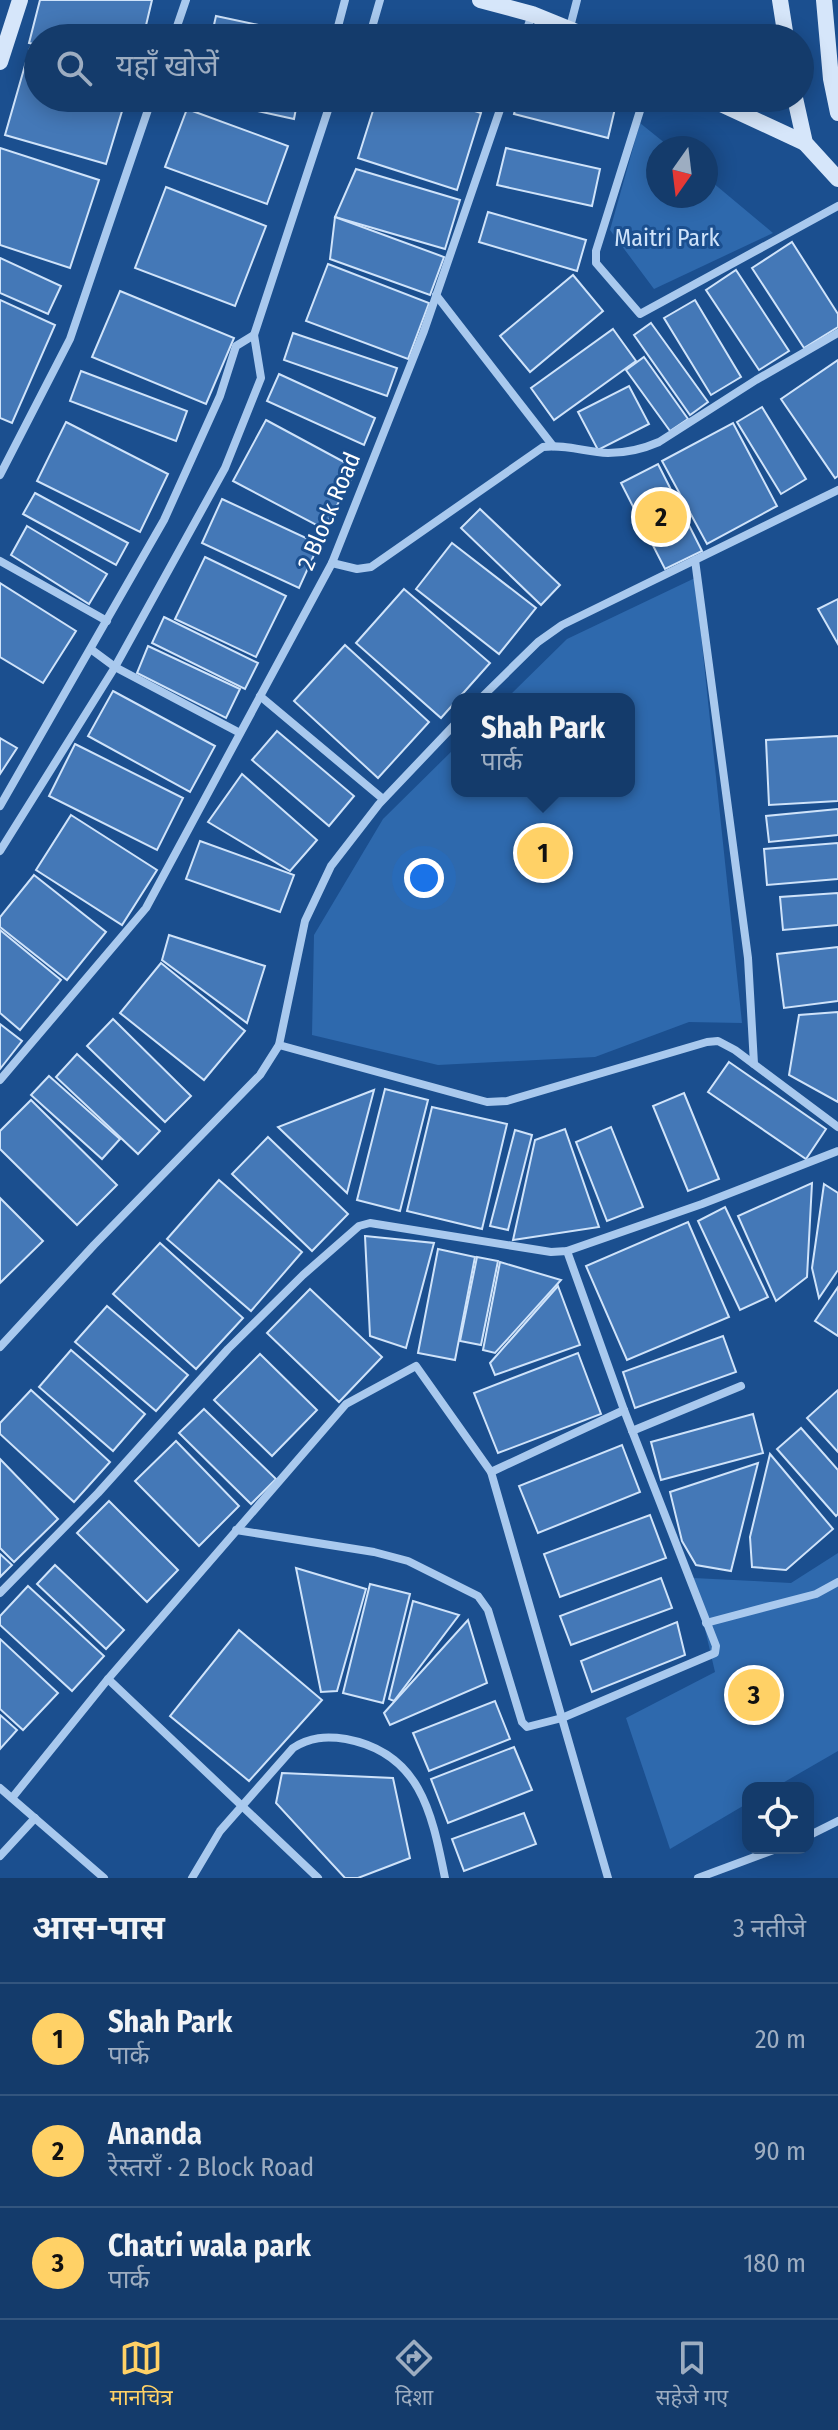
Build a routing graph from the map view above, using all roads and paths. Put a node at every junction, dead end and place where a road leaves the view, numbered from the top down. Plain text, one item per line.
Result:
1 (20, 0) edge
2 (186, 0) edge
3 (345, 0) edge
4 (380, 0) edge
5 (480, 0) edge
6 (577, 0) edge
7 (780, 0) edge
8 (824, 0) edge
9 (532, 14) junction
10 (178, 24) edge
11 (339, 24) edge
12 (373, 24) edge
13 (529, 24) edge
14 (561, 24) edge
15 (571, 24) edge
16 (784, 24) edge
17 (0, 62) edge
18 (147, 112) edge
19 (327, 112) edge
20 (499, 112) edge
21 (640, 112) edge
22 (738, 112) edge
23 (798, 112) edge
24 (838, 113) edge
25 (805, 143) junction
26 (838, 176) edge
27 (838, 206) edge
28 (436, 295) junction
29 (838, 333) edge
30 (254, 335) junction
31 (553, 446) junction
32 (0, 475) edge
33 (838, 490) edge
34 (695, 560) junction
35 (0, 561) edge
36 (332, 563) junction
37 (107, 621) junction
38 (92, 650) junction
39 (115, 667) junction
40 (486, 693) edge
41 (260, 696) junction
42 (451, 728) edge
43 (240, 733) junction
44 (383, 799) junction
45 (0, 806) edge
46 (0, 851) edge
47 (279, 1045) junction
48 (754, 1064) junction
49 (0, 1080) edge
50 (838, 1127) edge
51 (838, 1151) edge
52 (567, 1251) junction
53 (0, 1347) edge
54 (741, 1386) dead end
55 (624, 1410) junction
56 (632, 1431) junction
57 (491, 1472) junction
58 (236, 1530) junction
59 (838, 1582) edge
60 (0, 1593) edge
61 (706, 1623) junction
62 (108, 1679) junction
63 (562, 1718) junction
64 (0, 1788) edge
65 (12, 1798) junction
66 (242, 1806) junction
67 (35, 1818) junction
68 (838, 1821) edge
69 (814, 1833) edge
70 (763, 1854) edge
71 (0, 1856) edge
72 (104, 1878) edge
73 (192, 1878) edge
74 (318, 1878) edge
75 (445, 1878) edge
76 (608, 1878) edge
77 (698, 1878) edge

1 - 17 street
2 - 10 street
3 - 11 street
4 - 12 street
5 - 9 street
6 - 15 street
7 - 16 street
8 - 24 street
9 - 13 street
9 - 14 street
18 - 32 street
19 - 30 street
20 - 28 street, 2 Block Road
21 - 27 street
22 - 25 street
23 - 25 street
25 - 26 street
28 - 31 street
28 - 36 street, 2 Block Road
29 - 31 street
30 - 37 street
30 - 39 street
31 - 36 street
33 - 34 street
34 - 40 street
34 - 48 street
35 - 37 street
36 - 41 street, 2 Block Road
37 - 38 street
38 - 39 street
38 - 45 street
39 - 43 street
39 - 46 street
41 - 43 street, 2 Block Road
41 - 44 street
42 - 44 street
43 - 49 street, 2 Block Road
44 - 47 street
47 - 48 street
47 - 53 street
48 - 50 street
51 - 52 street
52 - 55 street
52 - 60 street
54 - 56 street
55 - 56 street
55 - 57 street
56 - 61 street
57 - 58 street
57 - 63 street
58 - 62 street
58 - 63 street
59 - 61 street
61 - 63 street
62 - 65 street
62 - 66 street
63 - 76 street
64 - 65 street
65 - 67 street
66 - 73 street
66 - 74 street
66 - 75 street
67 - 71 street
67 - 72 street
68 - 69 street
70 - 77 street

